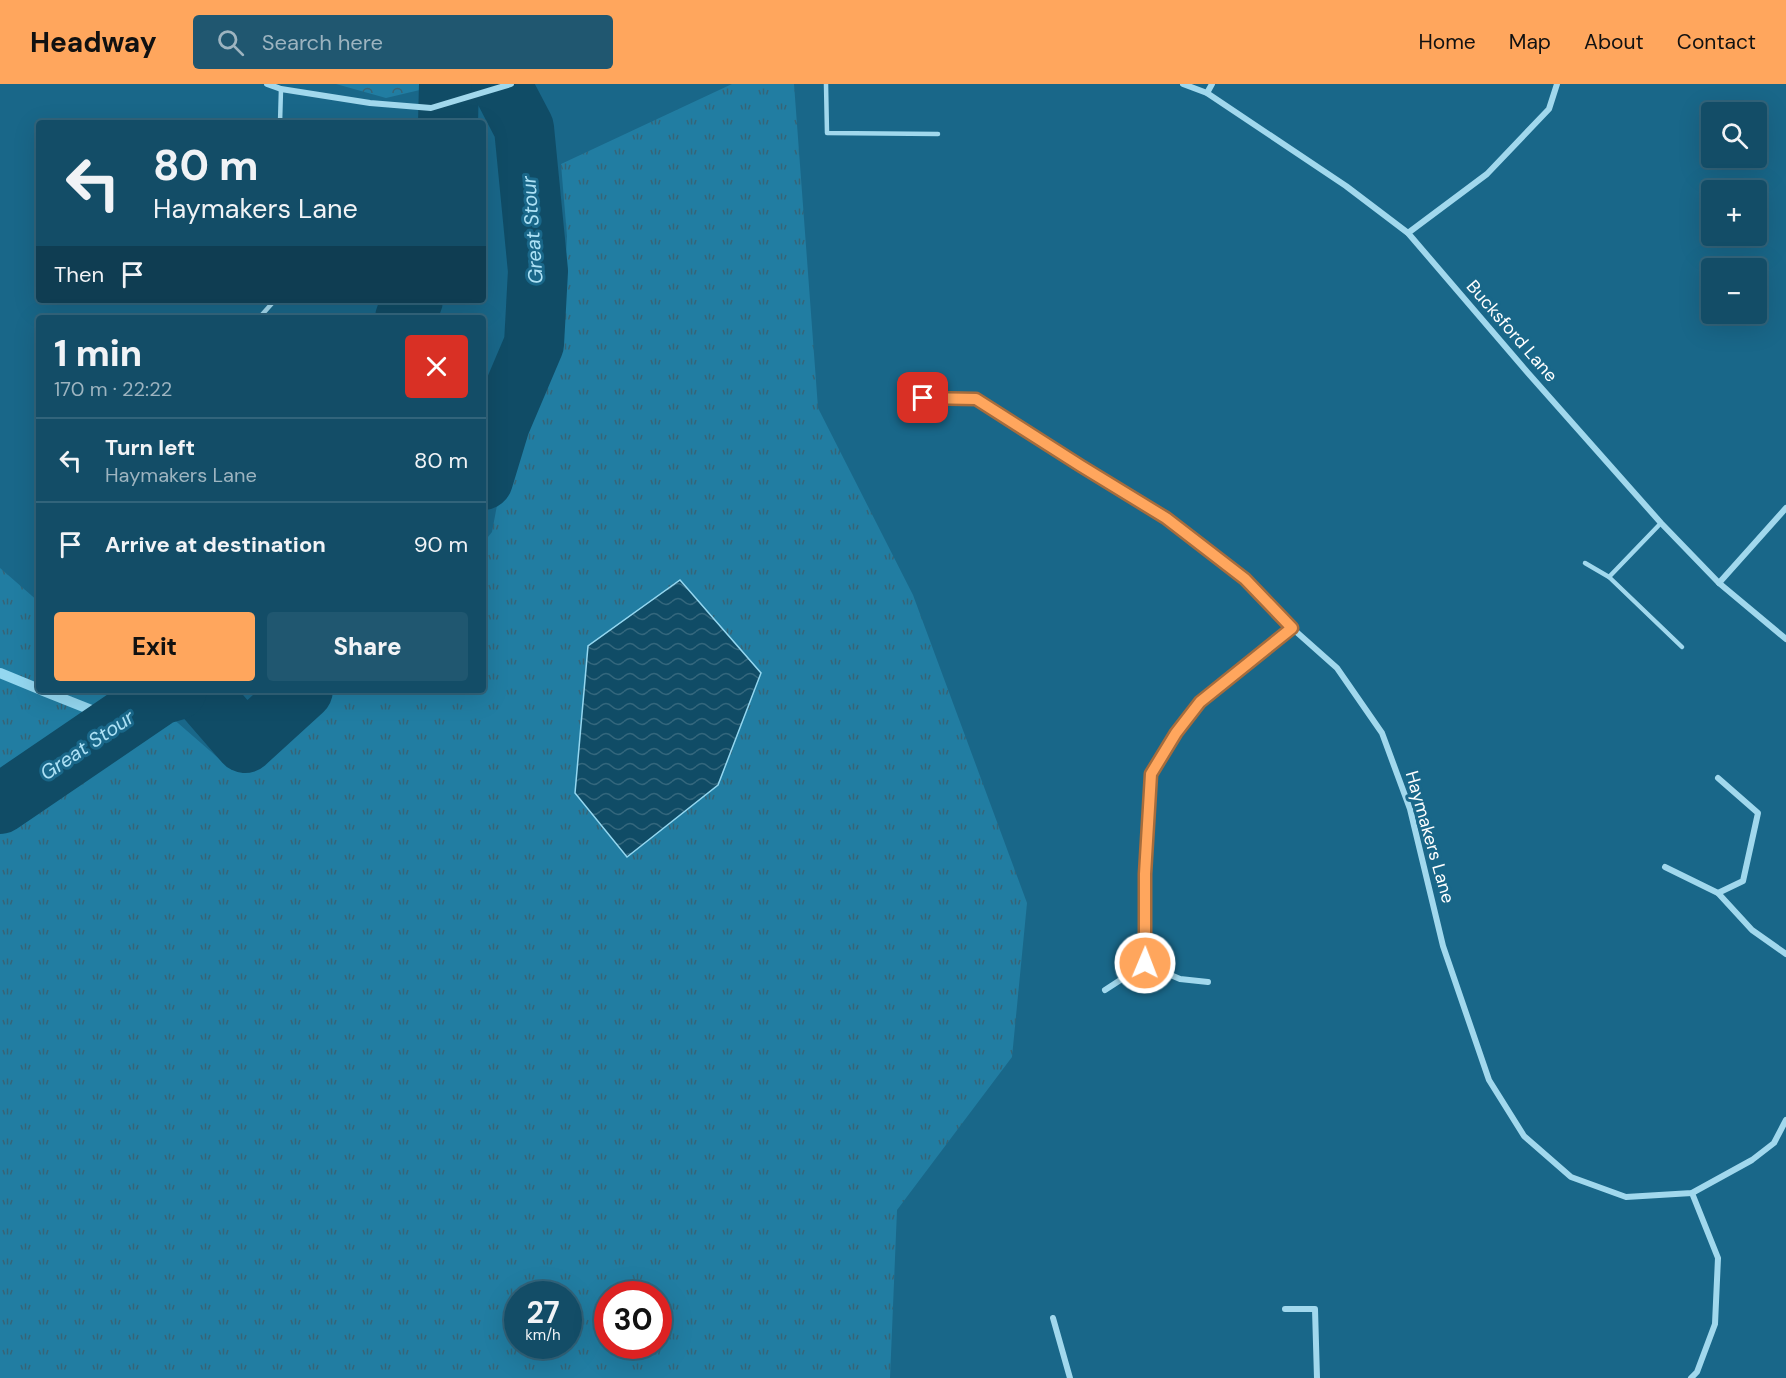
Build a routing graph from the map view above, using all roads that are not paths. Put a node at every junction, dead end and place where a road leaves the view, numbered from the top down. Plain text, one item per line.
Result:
1 (267, 84) edge
2 (511, 84) edge
3 (826, 84) edge
4 (1183, 84) edge
5 (1212, 84) edge
6 (1557, 84) edge
7 (281, 89) junction
8 (1207, 93) junction
9 (280, 120) edge
10 (938, 134) dead end
11 (1408, 233) junction
12 (272, 303) edge
13 (262, 315) edge
14 (923, 398) dead end
15 (1786, 508) edge
16 (1661, 523) junction
17 (1585, 563) dead end
18 (1609, 577) junction
19 (1719, 583) junction
20 (1292, 628) junction
21 (1786, 639) edge
22 (1682, 647) dead end
23 (1718, 778) dead end
24 (1665, 867) dead end
25 (1718, 893) junction
26 (1786, 954) edge
27 (1145, 963) junction
28 (1208, 982) dead end
29 (1105, 990) dead end
30 (1786, 1120) edge
31 (1692, 1193) junction
32 (1285, 1309) dead end
33 (1053, 1318) dead end
34 (1070, 1378) edge
35 (1317, 1378) edge
36 (1691, 1378) edge

1 - 7 street
2 - 7 street
3 - 10 lane
4 - 8 street, Bucksford Lane
5 - 8 street
6 - 11 street
7 - 9 lane
8 - 11 street, Bucksford Lane
11 - 16 street, Bucksford Lane
12 - 13 lane
14 - 20 street, Haymakers Lane
15 - 19 street
16 - 18 lane
16 - 19 street, Bucksford Lane
17 - 18 lane
18 - 22 lane
19 - 21 street, Bucksford Lane
20 - 27 street
20 - 31 street, Haymakers Lane
23 - 25 street
24 - 25 street
25 - 26 street
27 - 28 street
27 - 29 street
30 - 31 street, Haymakers Lane
31 - 36 street
32 - 35 street
33 - 34 street

